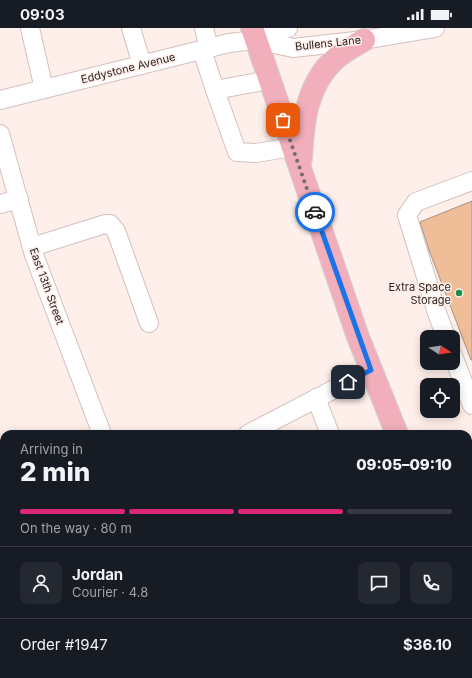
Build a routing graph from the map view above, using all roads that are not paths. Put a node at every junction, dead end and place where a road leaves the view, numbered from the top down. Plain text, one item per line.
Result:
1 (30, 28) edge
2 (131, 28) edge
3 (204, 28) edge
4 (288, 28) edge
5 (435, 28) edge
6 (254, 34) edge
7 (364, 40) junction
8 (205, 49) junction
9 (142, 65) junction
10 (270, 80) junction
11 (44, 89) junction
12 (214, 90) junction
13 (0, 100) edge
14 (0, 134) edge
15 (292, 147) junction
16 (300, 170) junction
17 (472, 181) edge
18 (19, 199) junction
19 (0, 204) edge
20 (32, 247) junction
21 (149, 323) dead end
22 (443, 330) edge
23 (371, 370) junction
24 (458, 370) edge
25 (316, 398) junction
26 (472, 405) edge
27 (101, 430) edge
28 (256, 430) edge
29 (328, 430) edge
30 (395, 430) edge

1 - 11 street
2 - 9 street
3 - 8 street
4 - 6 street, Bullens Lane
5 - 7 street, Bullens Lane
6 - 7 street, Bullens Lane
6 - 8 street, Eddystone Avenue
6 - 10 main road
7 - 16 main road
8 - 9 street, Eddystone Avenue
8 - 12 street
9 - 11 street, Eddystone Avenue
10 - 12 street
10 - 15 main road
11 - 13 street, Eddystone Avenue
12 - 15 street
14 - 18 street, East 13th Street
15 - 16 main road
16 - 23 main road
17 - 22 street
18 - 19 street
18 - 20 street, East 13th Street
20 - 21 street
20 - 27 street, East 13th Street
23 - 25 street
23 - 30 main road
24 - 26 street
25 - 28 street
25 - 29 street

